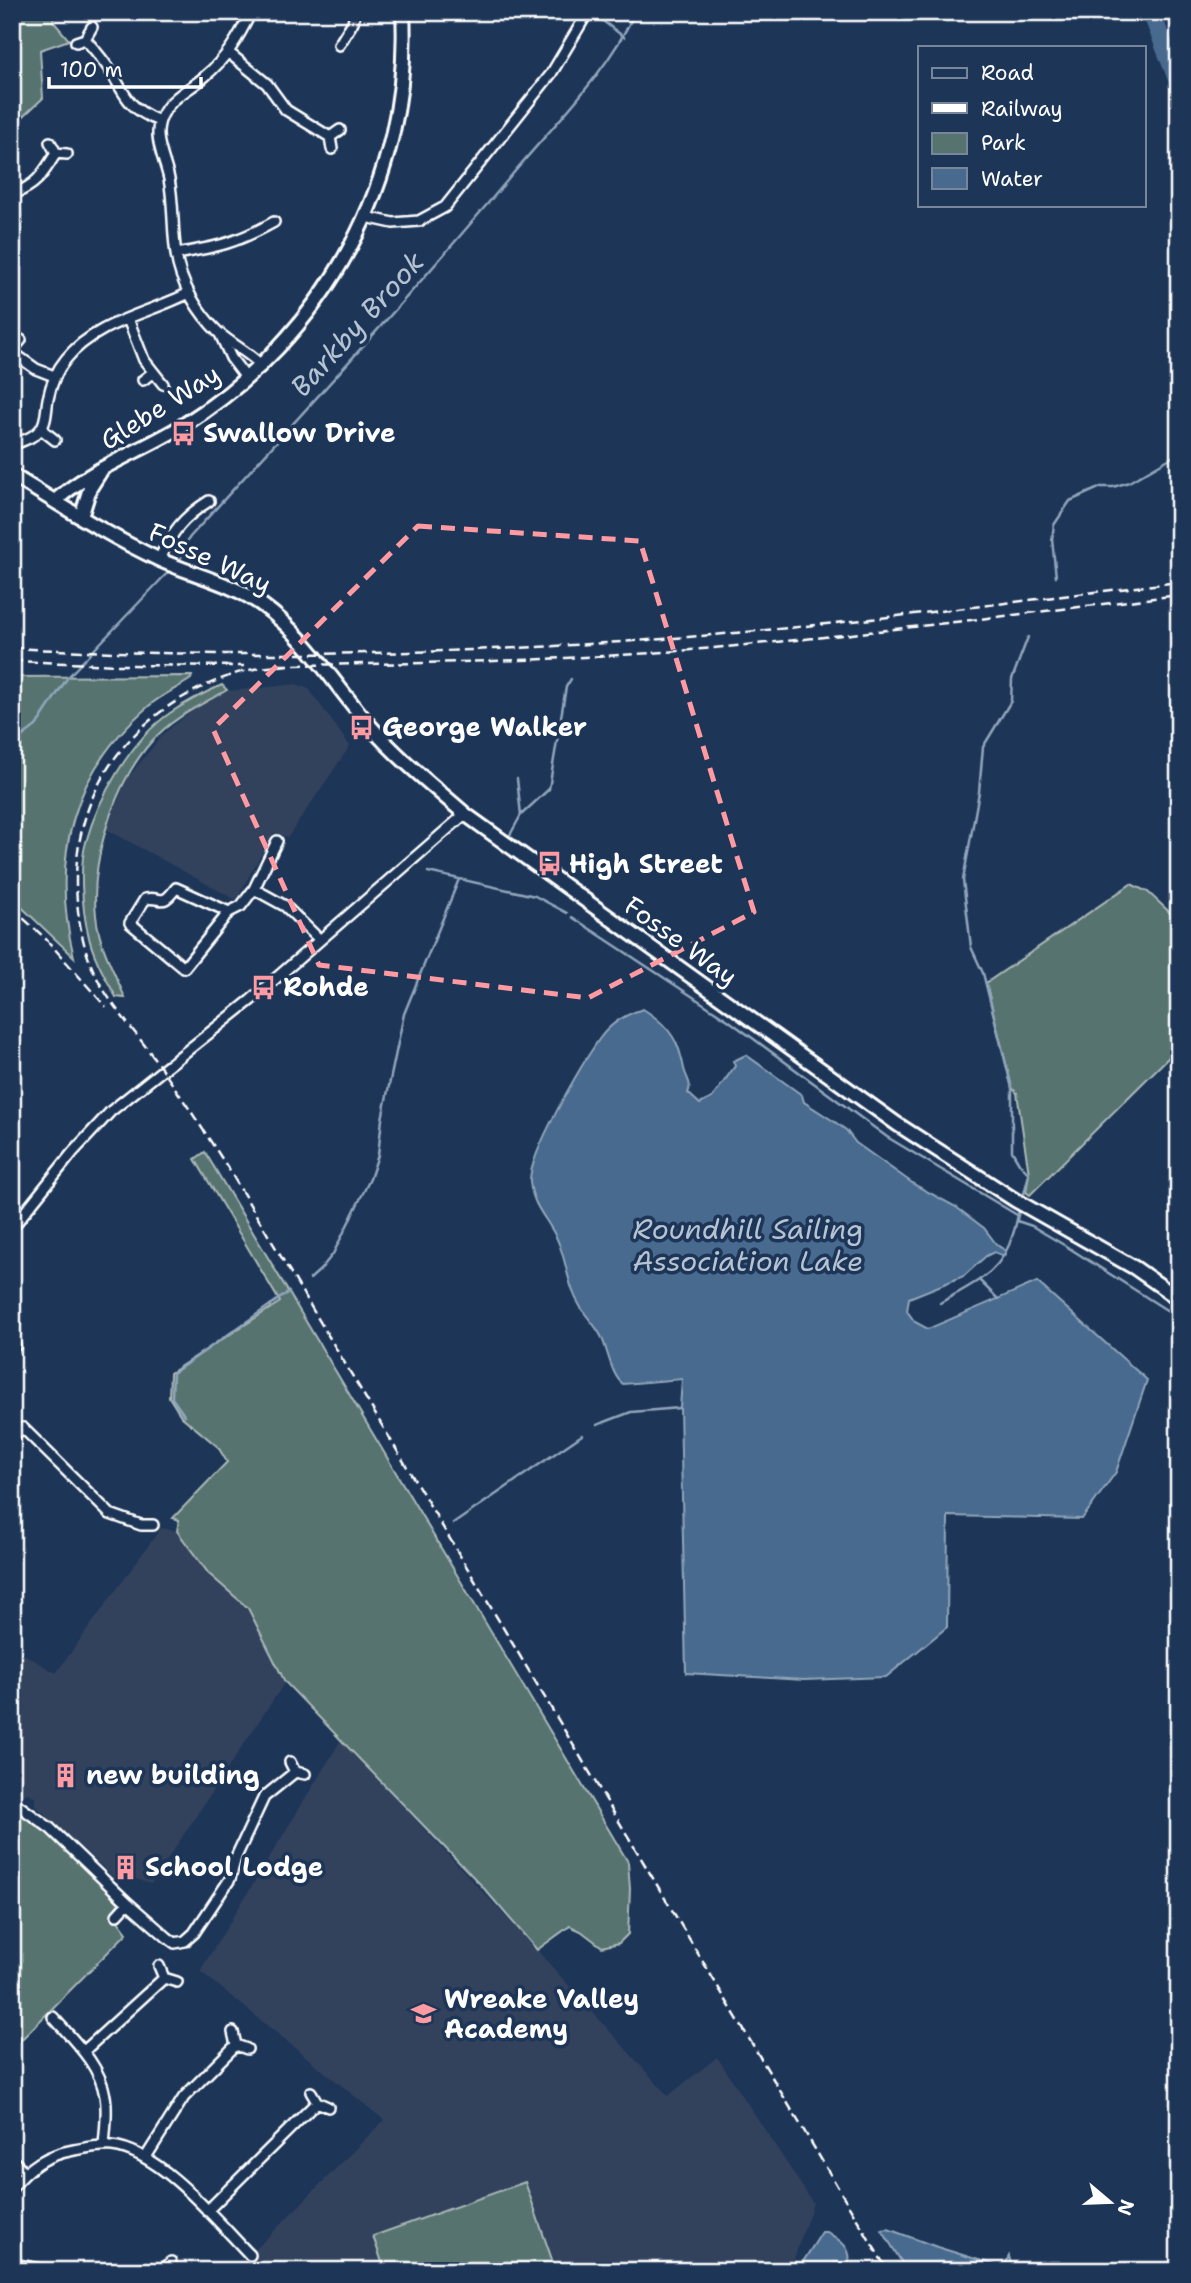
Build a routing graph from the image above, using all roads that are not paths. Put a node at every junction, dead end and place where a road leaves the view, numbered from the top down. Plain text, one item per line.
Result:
1 (251, 12) edge
2 (355, 12) edge
3 (403, 12) edge
4 (588, 13) edge
5 (92, 27) dead end
6 (339, 45) dead end
7 (229, 53) junction
8 (159, 121) junction
9 (340, 130) dead end
10 (330, 137) junction
11 (50, 142) dead end
12 (332, 149) dead end
13 (56, 153) junction
14 (67, 154) dead end
15 (13, 193) edge
16 (366, 217) junction
17 (274, 222) dead end
18 (12, 239) edge
19 (176, 254) junction
20 (189, 293) junction
21 (128, 319) junction
22 (219, 332) junction
23 (21, 340) dead end
24 (12, 351) edge
25 (262, 366) junction
26 (152, 373) junction
27 (54, 376) junction
28 (247, 379) junction
29 (143, 380) dead end
30 (163, 384) dead end
31 (41, 429) junction
32 (55, 440) dead end
33 (17, 443) dead end
34 (103, 469) junction
35 (12, 475) edge
36 (55, 501) junction
37 (209, 501) dead end
38 (81, 517) junction
39 (164, 561) junction
40 (465, 814) junction
41 (277, 841) dead end
42 (254, 889) junction
43 (229, 912) junction
44 (319, 939) junction
45 (12, 1228) edge
46 (1179, 1299) edge
47 (12, 1437) edge
48 (153, 1525) dead end
49 (290, 1762) dead end
50 (12, 1801) edge
51 (128, 1903) junction
52 (117, 1915) dead end
53 (159, 1966) dead end
54 (164, 1978) junction
55 (177, 1982) dead end
56 (53, 2017) dead end
57 (233, 2032) dead end
58 (236, 2045) junction
59 (247, 2049) dead end
60 (84, 2051) junction
61 (311, 2092) dead end
62 (317, 2102) junction
63 (328, 2108) dead end
64 (104, 2146) junction
65 (145, 2157) junction
66 (12, 2160) edge
67 (25, 2172) junction
68 (12, 2189) edge
69 (207, 2211) junction
70 (250, 2255) dead end
71 (171, 2262) dead end
72 (12, 2264) edge
73 (52, 2271) edge
74 (162, 2271) edge

1 - 7 street
2 - 6 street
3 - 16 street, Glebe Way
4 - 16 street
5 - 8 street
7 - 8 street
7 - 10 street
8 - 19 street
9 - 10 street
10 - 12 street
11 - 13 street
13 - 14 street
13 - 15 street
15 - 18 street
16 - 25 street, Glebe Way
17 - 19 street
19 - 20 street
20 - 21 street
20 - 22 street
21 - 26 street
21 - 27 street
22 - 25 street
22 - 28 street
23 - 24 street
24 - 27 street
25 - 28 street, Glebe Way
26 - 29 street
26 - 30 street
27 - 31 street
28 - 34 street, Glebe Way
31 - 32 street
31 - 33 street
34 - 36 street, Glebe Way
34 - 38 street, Glebe Way
35 - 36 street, Fosse Way
36 - 38 street, Fosse Way
37 - 39 street
38 - 39 street, Fosse Way
39 - 40 street, Fosse Way
40 - 44 street
40 - 46 street, Fosse Way
41 - 42 street
42 - 43 street
42 - 44 street
43 - 43 street
44 - 45 street
47 - 48 street
49 - 51 street
50 - 51 street
51 - 52 street
53 - 54 street
54 - 55 street
54 - 60 street
56 - 60 street
57 - 58 street
58 - 59 street
58 - 65 street
60 - 64 street
61 - 62 street
62 - 63 street
62 - 69 street
64 - 65 street
64 - 67 street
65 - 69 street
66 - 67 street
67 - 68 street
69 - 70 street
71 - 74 street
72 - 73 street

